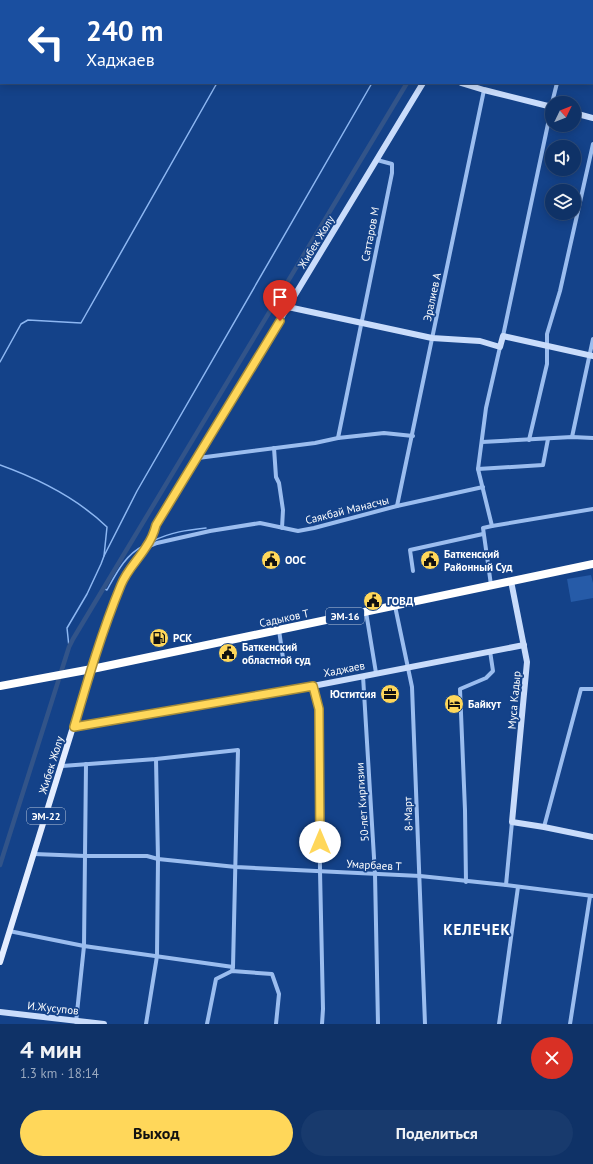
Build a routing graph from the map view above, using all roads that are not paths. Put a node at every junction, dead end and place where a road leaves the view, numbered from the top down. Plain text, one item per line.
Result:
1 (422, 84) edge
2 (464, 84) edge
3 (557, 84) edge
4 (484, 90) junction
5 (554, 96) edge
6 (545, 103) edge
7 (581, 115) edge
8 (593, 118) edge
9 (546, 132) edge
10 (593, 144) edge
11 (377, 160) junction
12 (288, 308) junction
13 (362, 323) junction
14 (502, 336) junction
15 (432, 338) junction
16 (593, 339) edge
17 (547, 346) junction
18 (500, 347) junction
19 (591, 356) edge
20 (413, 436) junction
21 (572, 437) junction
22 (338, 438) junction
23 (548, 438) junction
24 (593, 438) edge
25 (529, 440) junction
26 (482, 442) junction
27 (274, 448) junction
28 (198, 458) junction
29 (478, 469) junction
30 (483, 487) junction
31 (397, 506) junction
32 (593, 509) edge
33 (492, 526) junction
34 (282, 528) junction
35 (484, 534) junction
36 (145, 548) junction
37 (593, 564) edge
38 (413, 571) dead end
39 (511, 581) junction
40 (491, 585) junction
41 (395, 605) junction
42 (366, 611) junction
43 (279, 630) junction
44 (524, 645) junction
45 (490, 651) junction
46 (282, 658) dead end
47 (408, 667) junction
48 (94, 669) junction
49 (376, 673) junction
50 (362, 676) junction
51 (0, 686) edge
52 (313, 686) junction
53 (593, 689) edge
54 (74, 727) junction
55 (156, 759) junction
56 (86, 764) junction
57 (62, 766) junction
58 (512, 822) junction
59 (544, 827) junction
60 (593, 837) edge
61 (34, 854) junction
62 (85, 856) junction
63 (158, 859) junction
64 (236, 867) junction
65 (320, 871) junction
66 (375, 874) junction
67 (420, 876) junction
68 (466, 882) junction
69 (506, 885) junction
70 (518, 887) junction
71 (591, 896) edge
72 (9, 931) junction
73 (84, 946) junction
74 (157, 956) junction
75 (0, 962) edge
76 (233, 969) junction
77 (0, 1012) edge
78 (80, 1022) edge
79 (104, 1024) edge
80 (146, 1024) edge
81 (207, 1024) edge
82 (276, 1024) edge
83 (322, 1024) edge
84 (378, 1024) edge
85 (426, 1024) edge
86 (499, 1024) edge
87 (570, 1024) edge

1 - 11 street, Жибек Жолу
2 - 4 street
3 - 5 street
4 - 6 street
4 - 15 street, Эралиев А
7 - 8 street
9 - 14 street
10 - 17 street
11 - 12 street, Жибек Жолу
11 - 13 street, Саттаров М
12 - 13 street
12 - 28 street, Жибек Жолу
13 - 15 street
13 - 22 street, Саттаров М
14 - 17 street
14 - 18 street
15 - 18 street
15 - 20 street, Эралиев А
16 - 19 street
17 - 19 street
17 - 25 street
18 - 26 street
19 - 21 street
20 - 22 street
20 - 31 street, Эралиев А
21 - 23 street
21 - 24 street
22 - 27 street
23 - 25 street
23 - 29 street
25 - 26 street
26 - 29 street
27 - 28 street
27 - 34 street
28 - 36 street, Жибек Жолу
29 - 30 street
30 - 31 street, Саякбай Манасчы
30 - 33 street
31 - 34 street, Саякбай Манасчы
32 - 33 street
33 - 35 street
34 - 36 street, Саякбай Манасчы
35 - 38 street
35 - 40 street
36 - 48 street, Жибек Жолу
37 - 39 highway, Садыков Т / ЭМ-16
39 - 40 highway, Садыков Т / ЭМ-16
39 - 44 street, Муса Кадыр
40 - 41 highway, Садыков Т / ЭМ-16
41 - 42 highway, Садыков Т / ЭМ-16
41 - 47 street, 8-Март
42 - 43 highway, Садыков Т / ЭМ-16
42 - 49 street
43 - 46 street
43 - 48 highway, Садыков Т / ЭМ-16
44 - 45 street, Хаджаев
44 - 58 street, Муса Кадыр
45 - 47 street, Хаджаев
45 - 68 street
47 - 49 street, Хаджаев
47 - 67 street, 8-Март
48 - 51 highway, ЭМ-16
48 - 54 main road, Жибек Жолу / ЭМ-22
49 - 50 street, Хаджаев
50 - 52 street, Хаджаев
50 - 66 street, 50-лет Киргизии
52 - 54 street, Хаджаев
52 - 65 street
53 - 59 street
54 - 57 main road, Жибек Жолу / ЭМ-22
55 - 56 street
55 - 63 street
55 - 64 street
56 - 57 street
56 - 62 street
57 - 61 main road, Жибек Жолу / ЭМ-22
58 - 59 street
58 - 69 street
59 - 60 street
61 - 62 street, Умарбаев Т
61 - 72 main road, Жибек Жолу / ЭМ-22
62 - 63 street, Умарбаев Т
62 - 73 street
63 - 64 street, Умарбаев Т
63 - 74 street
64 - 65 street, Умарбаев Т
64 - 76 street
65 - 66 street, Умарбаев Т
65 - 83 street
66 - 67 street, Умарбаев Т
66 - 84 street, 50-лет Киргизии
67 - 68 street, Умарбаев Т
67 - 85 street, 8-Март
68 - 69 street, Умарбаев Т
69 - 70 street, Умарбаев Т
70 - 71 street, Умарбаев Т
70 - 86 street
71 - 87 street
72 - 73 street
72 - 75 main road, Жибек Жолу / ЭМ-22
73 - 74 street
73 - 78 street
74 - 76 street
74 - 80 street
76 - 81 street
76 - 82 street
77 - 78 street, И.Жусупов
78 - 79 street, И.Жусупов

